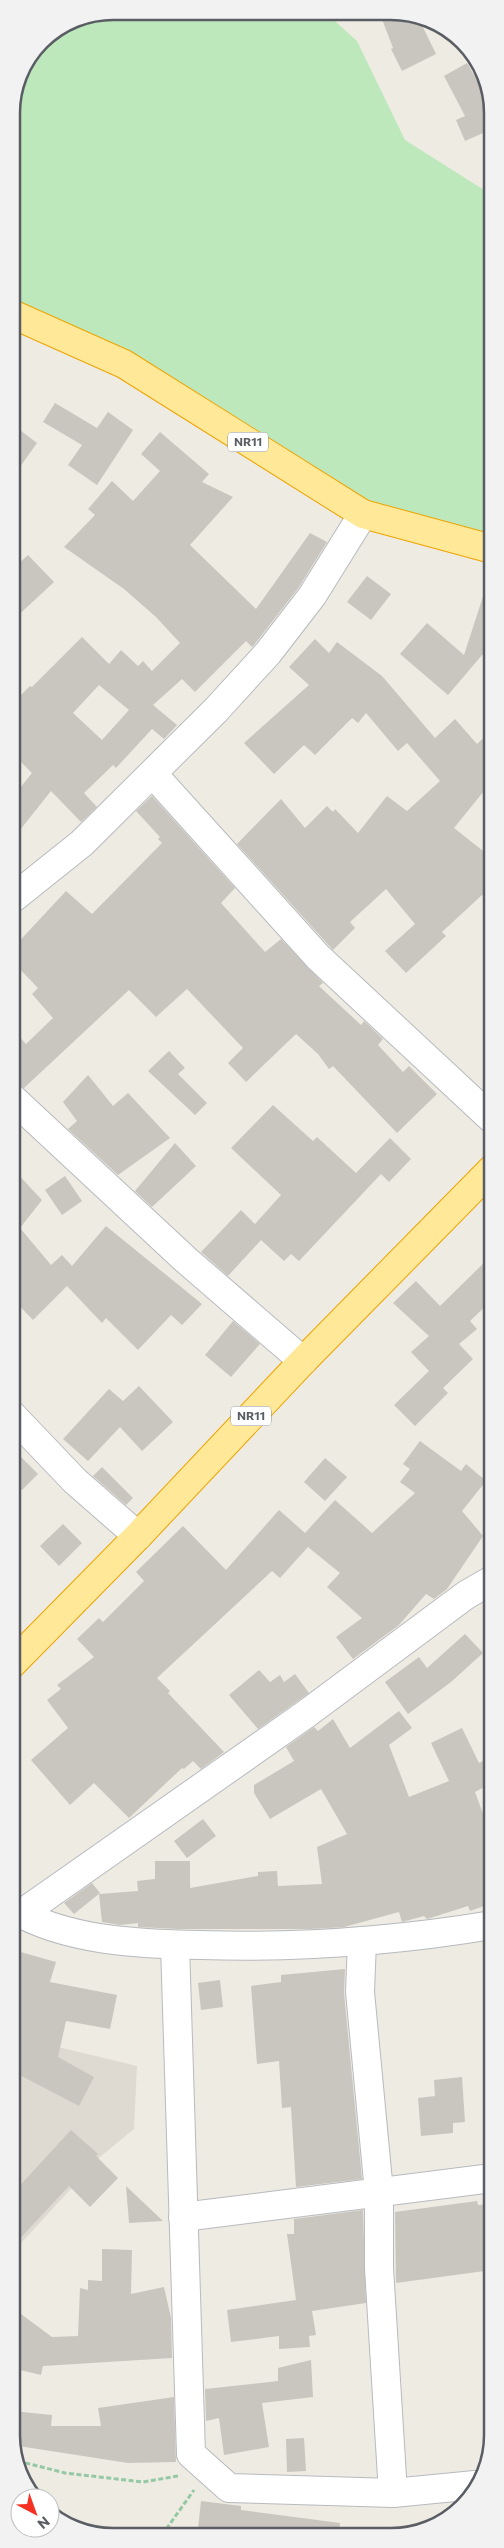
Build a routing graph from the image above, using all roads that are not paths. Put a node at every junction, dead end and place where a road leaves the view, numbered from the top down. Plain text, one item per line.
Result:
1 (20, 318) edge
2 (364, 514) junction
3 (484, 547) edge
4 (153, 774) junction
5 (20, 893) edge
6 (20, 1105) edge
7 (484, 1112) edge
8 (484, 1177) edge
9 (303, 1361) junction
10 (20, 1423) edge
11 (138, 1536) junction
12 (484, 1585) edge
13 (20, 1656) edge
14 (20, 1909) edge
15 (20, 1912) edge
16 (484, 1925) edge
17 (362, 1941) junction
18 (175, 1945) junction
19 (484, 2179) edge
20 (379, 2192) junction
21 (183, 2217) junction
22 (469, 2485) edge
23 (393, 2493) junction

1 - 2 highway, NR11
2 - 3 highway, NR11
2 - 4 street
4 - 5 street
4 - 7 street
6 - 9 street
8 - 9 highway, NR11
9 - 11 highway, NR11
10 - 11 street
11 - 13 highway, NR11
12 - 14 street
15 - 18 street
16 - 17 street
17 - 18 street
17 - 20 street
18 - 21 street
19 - 20 street
20 - 21 street
20 - 23 street
21 - 23 street
22 - 23 street

